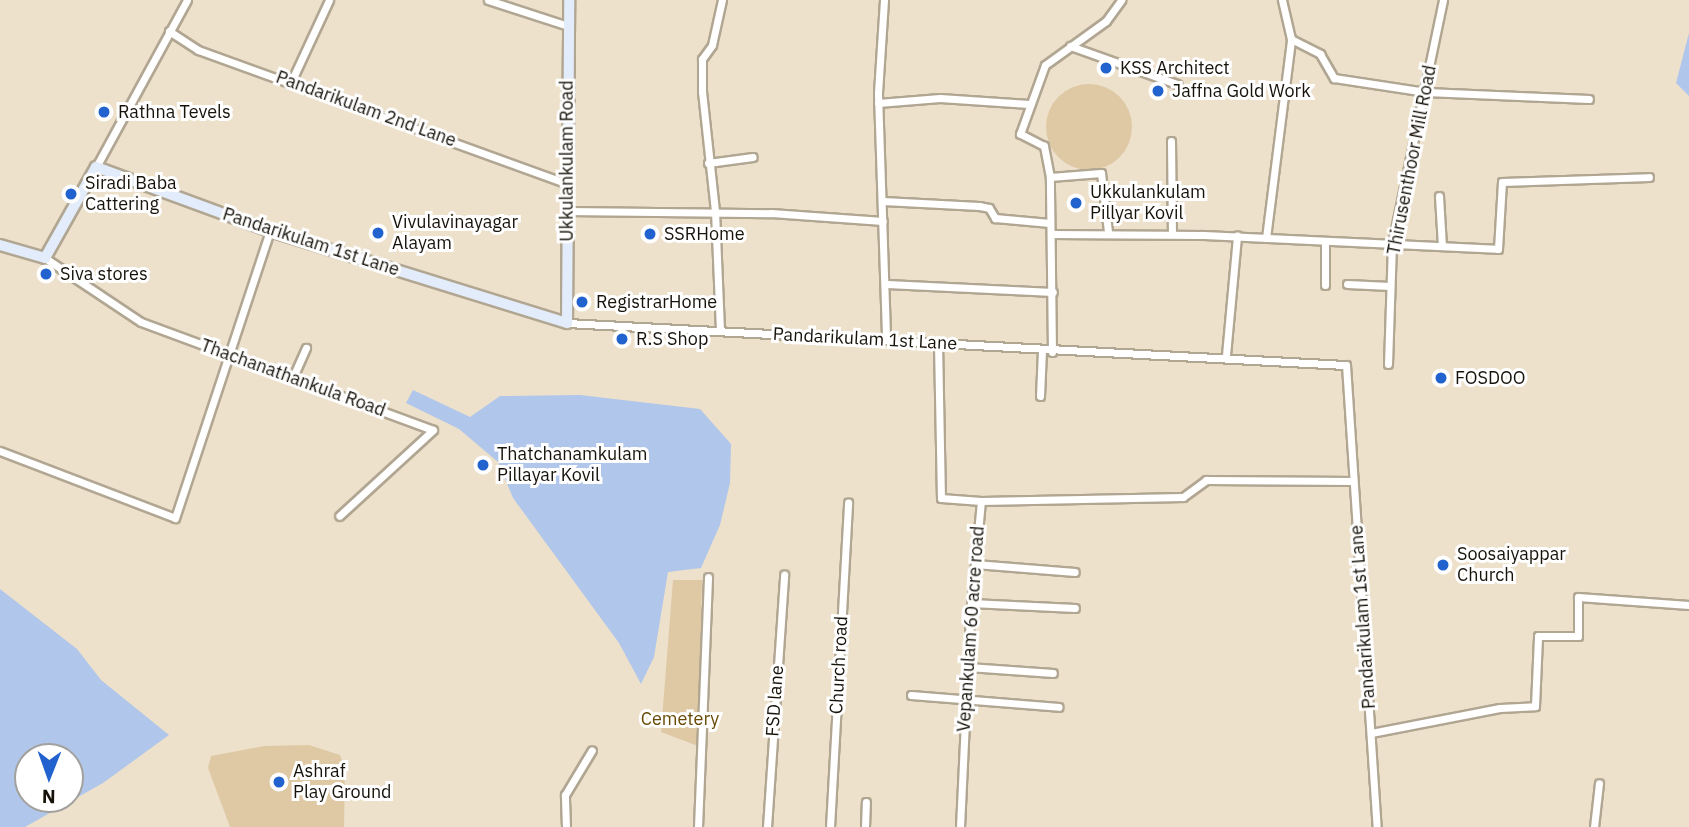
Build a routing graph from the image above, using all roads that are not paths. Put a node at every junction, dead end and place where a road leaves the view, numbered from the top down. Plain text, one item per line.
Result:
1 (187, 0) edge
2 (329, 0) edge
3 (488, 0) edge
4 (569, 0) edge
5 (722, 0) edge
6 (884, 0) edge
7 (1121, 0) edge
8 (1282, 0) edge
9 (1443, 0) edge
10 (568, 26) junction
11 (169, 31) junction
12 (1291, 39) junction
13 (1070, 46) junction
14 (291, 82) junction
15 (1177, 84) dead end
16 (1426, 92) junction
17 (1589, 99) dead end
18 (878, 103) junction
19 (1029, 104) junction
20 (1171, 141) dead end
21 (752, 157) dead end
22 (708, 163) junction
23 (96, 167) junction
24 (1050, 177) junction
25 (1649, 177) dead end
26 (565, 183) junction
27 (1439, 196) dead end
28 (883, 201) junction
29 (566, 211) junction
30 (715, 212) junction
31 (883, 221) junction
32 (1051, 223) junction
33 (270, 231) junction
34 (1108, 232) junction
35 (1051, 234) junction
36 (1172, 234) junction
37 (1237, 236) junction
38 (1266, 238) junction
39 (1325, 241) junction
40 (1392, 244) junction
41 (0, 245) edge
42 (1441, 246) junction
43 (45, 258) junction
44 (887, 284) junction
45 (1347, 284) dead end
46 (1325, 285) dead end
47 (1391, 286) junction
48 (1053, 292) junction
49 (567, 323) junction
50 (720, 330) junction
51 (887, 340) junction
52 (937, 343) junction
53 (306, 348) dead end
54 (1042, 351) junction
55 (1052, 352) junction
56 (230, 354) junction
57 (1226, 355) junction
58 (1388, 363) dead end
59 (293, 377) junction
60 (1040, 396) dead end
61 (0, 451) edge
62 (1353, 481) junction
63 (981, 501) junction
64 (848, 502) dead end
65 (339, 516) dead end
66 (975, 564) junction
67 (1075, 572) dead end
68 (784, 575) dead end
69 (709, 578) dead end
70 (971, 603) junction
71 (1689, 605) edge
72 (1074, 608) dead end
73 (968, 667) junction
74 (1053, 673) dead end
75 (911, 695) dead end
76 (965, 702) junction
77 (1059, 707) dead end
78 (1371, 733) junction
79 (592, 750) dead end
80 (1598, 783) dead end
81 (866, 802) dead end
82 (566, 827) edge
83 (698, 827) edge
84 (767, 827) edge
85 (830, 827) edge
86 (865, 827) edge
87 (960, 827) edge
88 (1377, 827) edge
89 (1594, 827) edge

1 - 11 street
2 - 14 street
3 - 10 street
4 - 10 street, Ukkulankulam Road
5 - 22 street
6 - 18 street
7 - 13 street
8 - 12 street
9 - 16 street, Thirusenthoor Mill Road
10 - 26 street, Ukkulankulam Road
11 - 14 street, Pandarikulam 2nd Lane
11 - 23 street
12 - 16 street
12 - 38 street
13 - 15 street
13 - 19 street
14 - 26 street, Pandarikulam 2nd Lane
16 - 17 street
16 - 40 street, Thirusenthoor Mill Road
18 - 19 street
18 - 28 street
19 - 24 street
20 - 36 street
21 - 22 street
22 - 30 street
23 - 33 street, Pandarikulam 1st Lane
23 - 43 street
24 - 32 street
24 - 34 street
25 - 42 street
26 - 29 street, Ukkulankulam Road
27 - 42 street
28 - 31 street
28 - 32 street
29 - 30 street
29 - 49 street, Ukkulankulam Road
30 - 31 street
30 - 50 street
31 - 44 street
32 - 35 street
33 - 49 street, Pandarikulam 1st Lane
33 - 56 street
34 - 35 street
34 - 36 street
35 - 48 street
36 - 37 street
37 - 38 street
37 - 57 street
38 - 39 street
39 - 40 street
39 - 46 street
40 - 42 street
40 - 47 street, Thirusenthoor Mill Road
41 - 43 street
43 - 56 street, Thachanathankula Road
44 - 48 street
44 - 51 street
45 - 47 street
47 - 58 street, Thirusenthoor Mill Road
48 - 55 street
49 - 50 street, Pandarikulam 1st Lane
50 - 51 street, Pandarikulam 1st Lane
51 - 52 street, Pandarikulam 1st Lane
52 - 54 street, Pandarikulam 1st Lane
52 - 63 street, Vepankulam 60 acre road
53 - 59 street
54 - 55 street, Pandarikulam 1st Lane
54 - 60 street
55 - 57 street, Pandarikulam 1st Lane
56 - 59 street, Thachanathankula Road
56 - 61 street
57 - 62 street, Pandarikulam 1st Lane
59 - 65 street, Thachanathankula Road
62 - 63 street
62 - 78 street, Pandarikulam 1st Lane
63 - 66 street, Vepankulam 60 acre road
64 - 85 street, Church road
66 - 67 street
66 - 70 street, Vepankulam 60 acre road
68 - 84 street, FSD lane
69 - 83 street
70 - 72 street
70 - 73 street, Vepankulam 60 acre road
71 - 78 street
73 - 74 street
73 - 76 street, Vepankulam 60 acre road
75 - 76 street
76 - 77 street
76 - 87 street, Vepankulam 60 acre road
78 - 88 street, Pandarikulam 1st Lane
79 - 82 street
80 - 89 street
81 - 86 street

